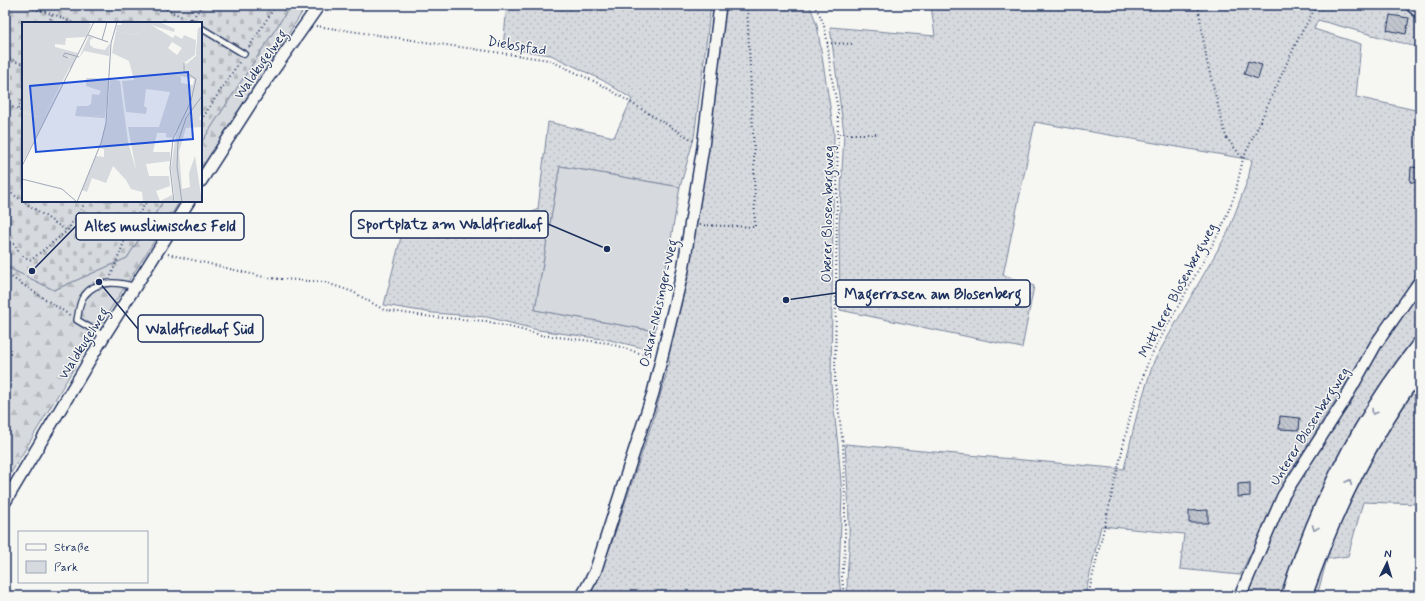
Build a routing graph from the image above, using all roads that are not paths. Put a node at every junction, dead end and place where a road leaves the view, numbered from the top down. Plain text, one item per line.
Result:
1 (319, 5) edge
2 (720, 5) edge
3 (1411, 5) edge
4 (1420, 13) edge
5 (202, 29) edge
6 (244, 54) road end
7 (202, 179) edge
8 (187, 202) edge
9 (1420, 280) edge
10 (136, 287) junction
11 (104, 336) junction
12 (1420, 346) edge
13 (1420, 366) edge
14 (5, 502) edge
15 (582, 596) edge
16 (1240, 596) edge
17 (1290, 596) edge
18 (1303, 596) edge

1 - 7 street, Waldkugelweg
2 - 15 street, Oskar-Neisinger-Weg
3 - 4 street
5 - 6 lane
8 - 10 street, Waldkugelweg
9 - 16 street, Unterer Blosenbergweg
10 - 11 street, Waldkugelweg
10 - 11 lane
11 - 14 street, Waldkugelweg
12 -> 17 main road
18 -> 13 main road

